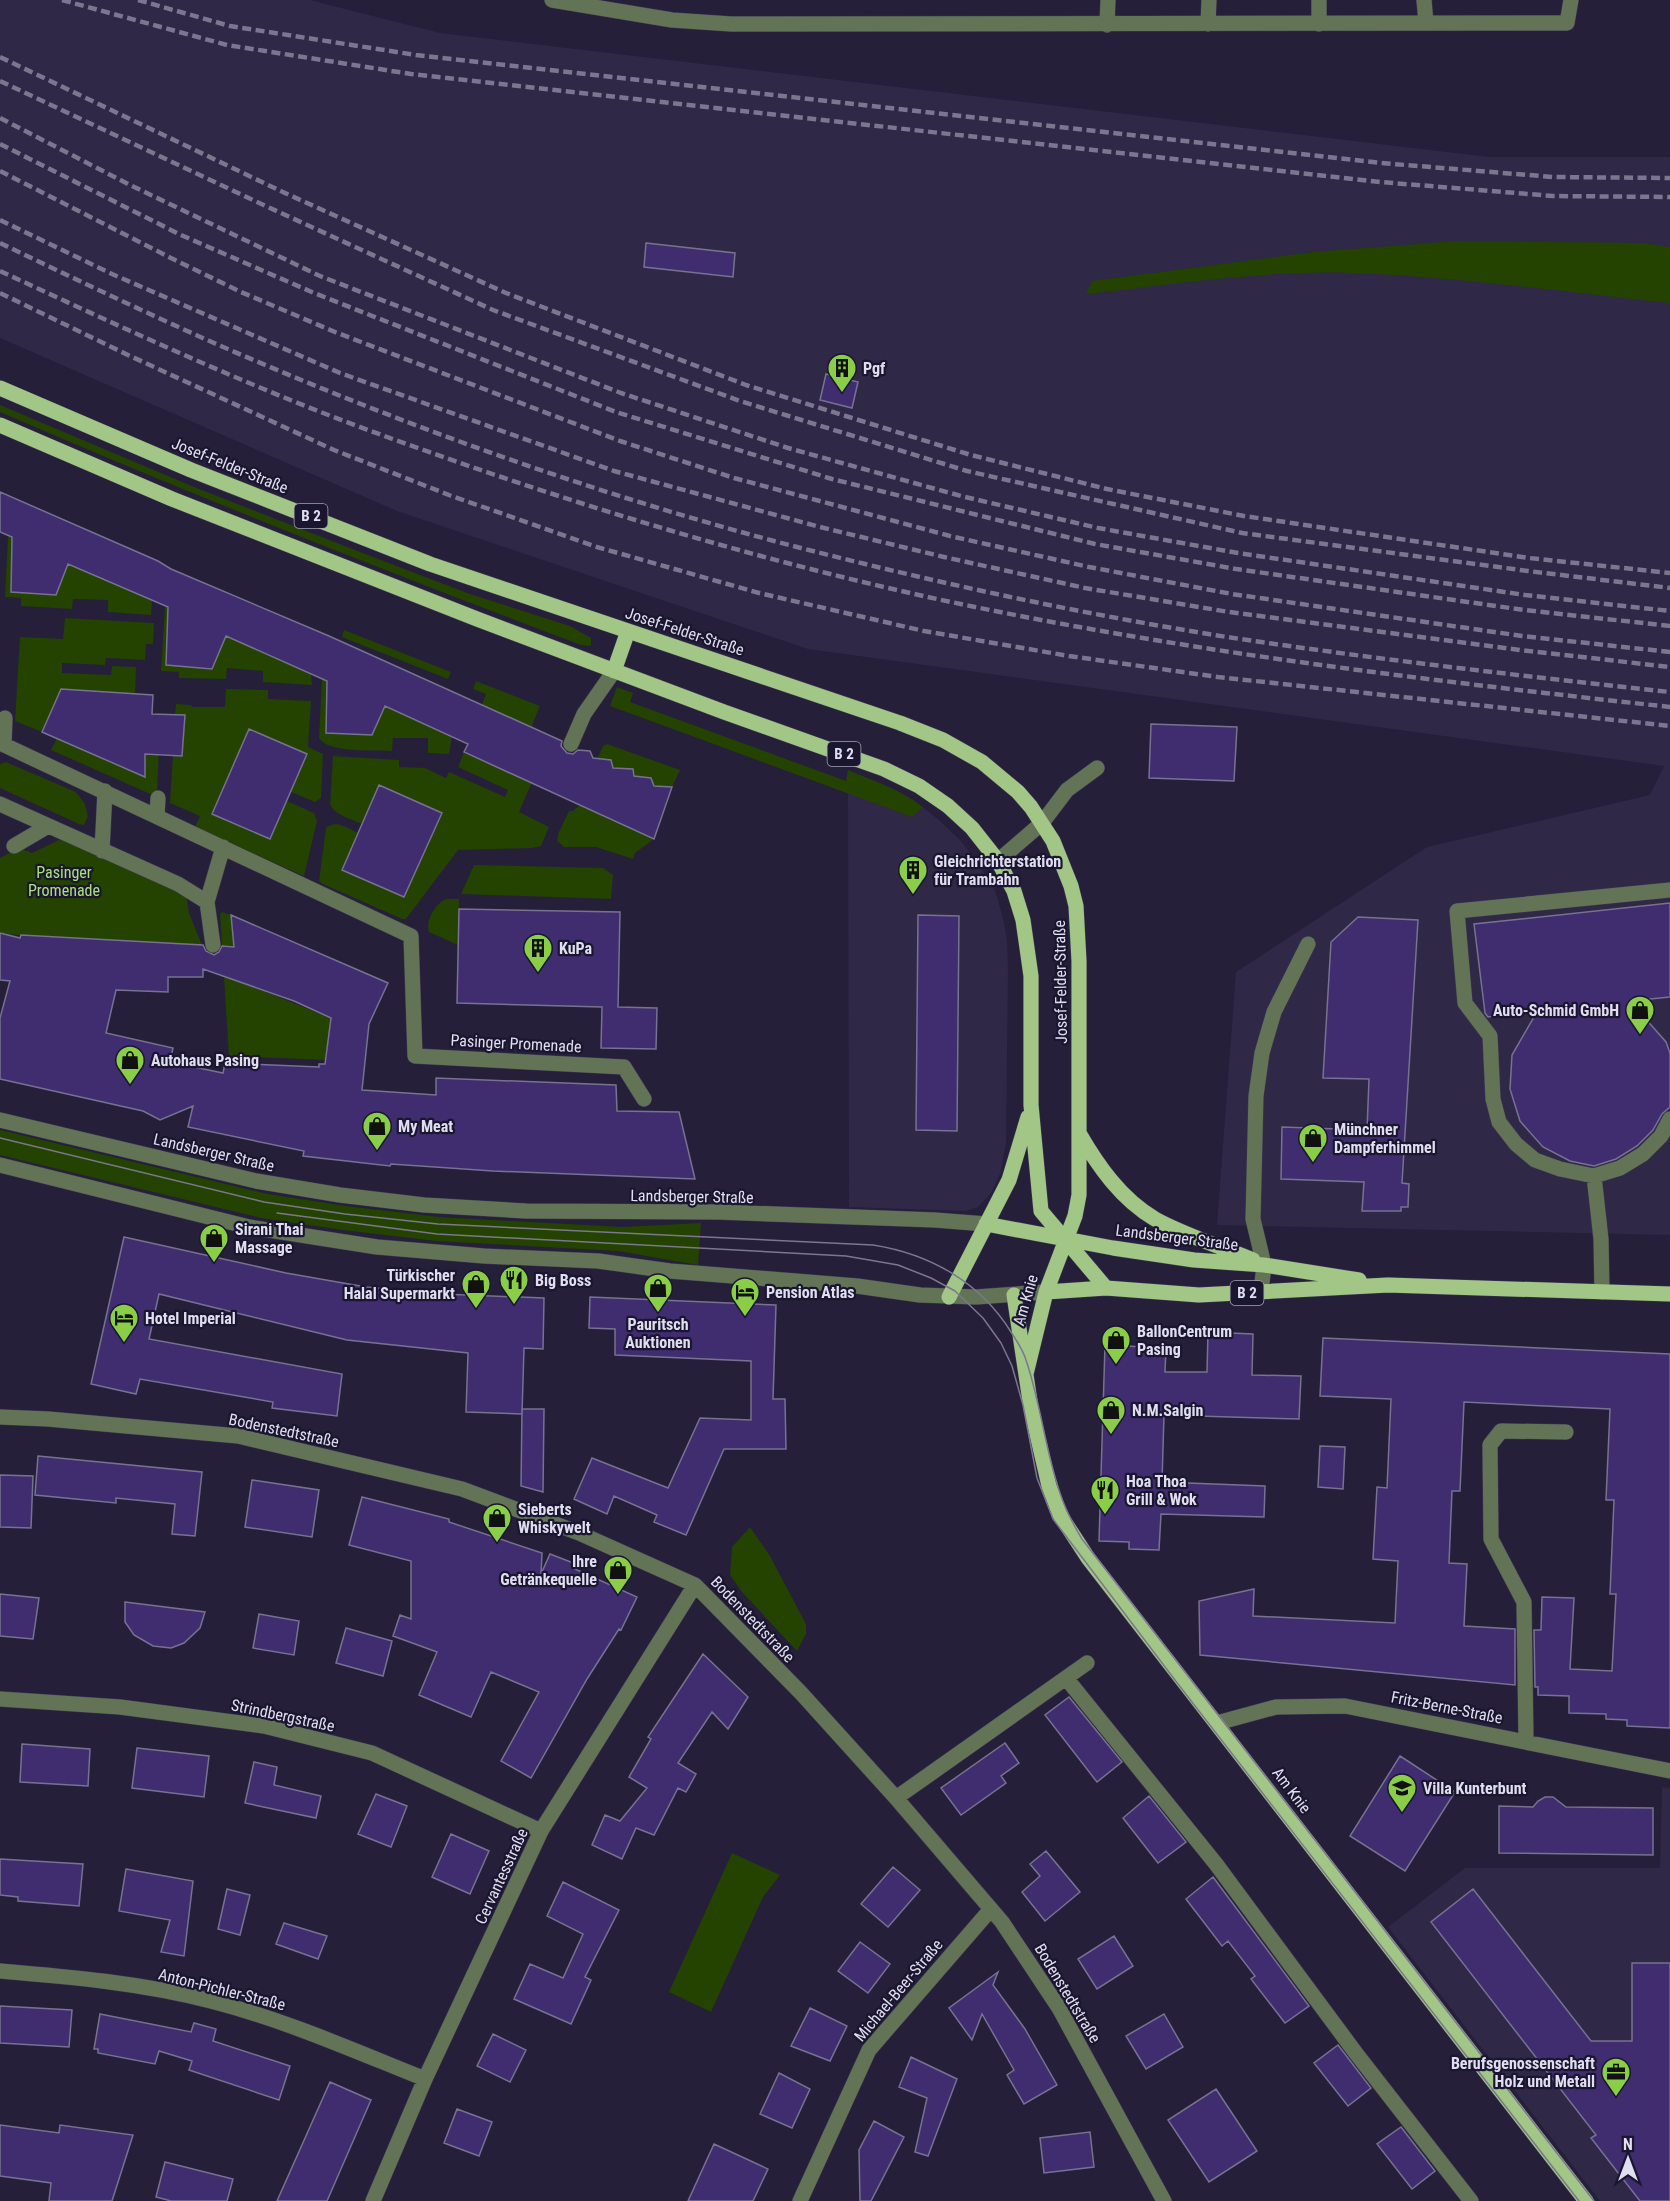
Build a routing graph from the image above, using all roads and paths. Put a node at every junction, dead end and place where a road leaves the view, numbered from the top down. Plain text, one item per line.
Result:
1 (552, 0) edge
2 (1107, 0) edge
3 (1209, 0) edge
4 (1319, 0) edge
5 (1424, 0) edge
6 (1571, 0) edge
7 (1426, 23) junction
8 (1208, 24) junction
9 (1319, 24) junction
10 (1107, 25) junction
11 (0, 388) edge
12 (0, 425) edge
13 (628, 631) junction
14 (614, 671) junction
15 (5, 718) dead end
16 (2, 744) edge
17 (571, 744) dead end
18 (1097, 768) dead end
19 (105, 791) junction
20 (158, 798) dead end
21 (0, 804) edge
22 (157, 816) junction
23 (1042, 823) junction
24 (48, 826) junction
25 (14, 846) dead end
26 (223, 847) junction
27 (102, 851) junction
28 (998, 861) junction
29 (1670, 890) edge
30 (207, 902) junction
31 (1308, 944) dead end
32 (213, 945) dead end
33 (644, 1099) dead end
34 (1031, 1105) junction
35 (1670, 1119) edge
36 (0, 1120) edge
37 (1079, 1133) junction
38 (0, 1166) edge
39 (1594, 1176) junction
40 (986, 1224) junction
41 (1066, 1239) junction
42 (1264, 1264) junction
43 (1388, 1285) junction
44 (1106, 1288) junction
45 (1046, 1292) junction
46 (1261, 1292) junction
47 (1602, 1292) junction
48 (1014, 1294) junction
49 (1670, 1294) edge
50 (949, 1297) junction
51 (1026, 1374) junction
52 (0, 1417) edge
53 (1566, 1432) dead end
54 (695, 1585) junction
55 (1087, 1663) dead end
56 (1066, 1678) junction
57 (0, 1699) edge
58 (1216, 1723) junction
59 (1526, 1740) junction
60 (1670, 1771) edge
61 (896, 1798) junction
62 (542, 1831) junction
63 (991, 1909) junction
64 (0, 1971) edge
65 (425, 2079) junction
66 (373, 2201) edge
67 (800, 2201) edge
68 (1164, 2201) edge
69 (1471, 2201) edge
70 (1586, 2201) edge

1 - 10 street
2 - 10 street
3 - 8 street
4 - 9 street
5 - 7 street
6 - 7 street
7 - 9 street
8 - 9 street
8 - 10 street
11 - 13 main road, Josef-Felder-Straße / B 2
12 - 14 main road, Josef-Felder-Straße / B 2
13 - 14 main road
13 - 23 main road, Josef-Felder-Straße / B 2
14 - 17 street
14 - 28 main road, Josef-Felder-Straße / B 2
15 - 16 street, Pasinger Promenade
16 - 19 street, Pasinger Promenade
18 - 23 street
19 - 22 street, Pasinger Promenade
19 - 27 street
20 - 22 street
21 - 24 street
22 - 26 street, Pasinger Promenade
23 - 28 street
23 - 37 main road, Josef-Felder-Straße / B 2
24 - 25 street
24 - 27 street
26 - 30 street
26 - 33 street, Pasinger Promenade
27 - 30 street
28 - 34 main road, Josef-Felder-Straße / B 2
29 - 39 street
30 - 32 street
31 - 42 street
34 - 40 main road, Josef-Felder-Straße
34 - 41 main road, Josef-Felder-Straße / B 2
35 - 39 street
36 - 40 street, Landsberger Straße
37 - 41 main road, Josef-Felder-Straße
37 - 42 main road, Josef-Felder-Straße / B 2
38 - 50 street, Landsberger Straße
39 - 47 street
40 - 41 main road, Landsberger Straße
40 - 50 main road
41 - 42 main road, Landsberger Straße
41 - 44 main road, B 2
41 - 45 main road, Am Knie
42 - 43 main road, Landsberger Straße / B 2
42 - 46 street
43 - 46 main road, Landsberger Straße / B 2
43 - 47 main road, Landsberger Straße / B 2
44 - 45 main road, Landsberger Straße
44 - 46 main road, Landsberger Straße / B 2
45 - 48 street, Landsberger Straße
45 - 51 main road, Am Knie
47 - 49 main road, Landsberger Straße / B 2
48 - 50 street, Landsberger Straße
48 - 51 main road, Am Knie
51 - 58 main road, Am Knie
52 - 54 street, Bodenstedtstraße
53 - 59 street
54 - 61 street, Bodenstedtstraße
54 - 62 street, Cervantesstraße
55 - 56 street
56 - 61 street
56 - 69 street
57 - 62 street, Strindbergstraße
58 - 59 street, Fritz-Berne-Straße
58 - 70 main road, Am Knie
59 - 60 street, Fritz-Berne-Straße
61 - 63 street, Bodenstedtstraße
62 - 65 street, Cervantesstraße
63 - 67 street, Michael-Beer-Straße
63 - 68 street, Bodenstedtstraße
64 - 65 street, Anton-Pichler-Straße
65 - 66 street, Cervantesstraße

